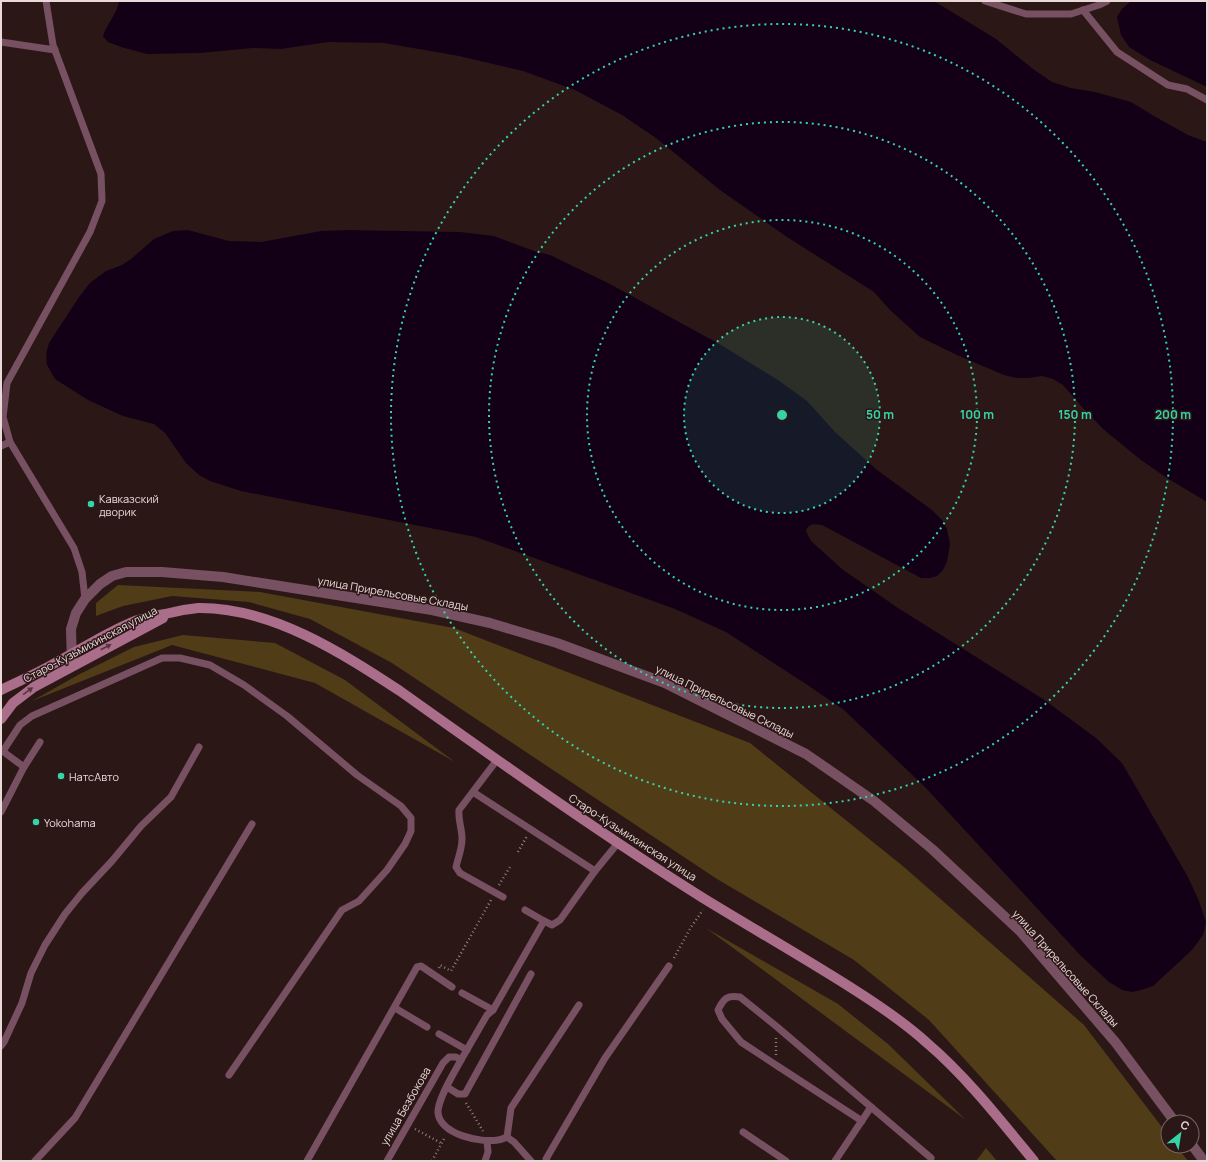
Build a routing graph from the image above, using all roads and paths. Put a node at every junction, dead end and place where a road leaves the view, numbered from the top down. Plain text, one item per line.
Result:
1 (46, 1) edge
2 (985, 1) edge
3 (1106, 1) edge
4 (1083, 10) junction
5 (1, 42) edge
6 (55, 50) junction
7 (1207, 100) edge
8 (10, 442) junction
9 (1, 446) edge
10 (84, 599) junction
11 (176, 612) junction
12 (71, 654) junction
13 (72, 666) junction
14 (1, 690) edge
15 (1, 719) edge
16 (40, 742) dead end
17 (199, 747) dead end
18 (2, 750) edge
19 (497, 760) junction
20 (24, 767) junction
21 (473, 792) junction
22 (1, 812) edge
23 (252, 824) dead end
24 (531, 829) junction
25 (618, 843) junction
26 (518, 852) dead end
27 (510, 867) dead end
28 (595, 871) junction
29 (505, 876) dead end
30 (495, 893) junction
31 (503, 897) dead end
32 (709, 902) junction
33 (525, 910) dead end
34 (544, 921) junction
35 (440, 965) dead end
36 (669, 966) joint
37 (531, 974) dead end
38 (452, 986) dead end
39 (462, 993) dead end
40 (578, 1005) dead end
41 (395, 1008) junction
42 (493, 1010) junction
43 (776, 1026) junction
44 (427, 1027) dead end
45 (439, 1034) dead end
46 (1, 1046) edge
47 (467, 1050) junction
48 (461, 1060) junction
49 (775, 1065) junction
50 (229, 1075) dead end
51 (447, 1087) junction
52 (465, 1094) junction
53 (871, 1107) junction
54 (1169, 1114) edge
55 (862, 1120) junction
56 (451, 1130) junction
57 (422, 1132) dead end
58 (743, 1132) dead end
59 (507, 1137) junction
60 (487, 1141) junction
61 (441, 1143) junction
62 (931, 1158) dead end
63 (527, 1159) edge
64 (35, 1161) edge
65 (307, 1161) edge
66 (386, 1161) edge
67 (432, 1161) edge
68 (485, 1161) edge
69 (547, 1161) edge
70 (786, 1161) edge
71 (835, 1161) edge
72 (1034, 1161) edge

1 - 6 lane
2 - 4 lane
3 - 4 lane
4 - 7 lane
5 - 6 lane
6 - 8 lane
8 - 9 lane
8 - 10 lane
10 - 12 street, улица Прирельсовые Склады
10 - 54 street, улица Прирельсовые Склады
11 - 12 main road, Старо-Кузьмихинская улица
13 -> 11 main road, Старо-Кузьмихинская улица
11 - 19 main road, Старо-Кузьмихинская улица
12 - 13 street, улица Прирельсовые Склады
12 - 14 main road, Старо-Кузьмихинская улица
15 -> 13 main road, Старо-Кузьмихинская улица
16 - 20 lane
17 - 46 lane
18 - 20 lane
18 - 50 lane
19 - 21 lane
19 - 25 main road, Старо-Кузьмихинская улица
20 - 22 lane
21 - 24 lane
21 - 30 lane
23 - 64 lane
24 - 26 path
24 - 28 lane
25 - 28 lane
25 - 32 main road, Старо-Кузьмихинская улица
27 - 29 path
28 - 34 lane
30 - 31 lane
30 - 35 path
32 - 36 path
32 - 72 main road, Старо-Кузьмихинская улица
33 - 34 lane
34 - 42 lane
36 - 69 lane
37 - 52 lane
38 - 41 lane
39 - 42 lane
40 - 59 lane
41 - 44 lane
41 - 65 lane
42 - 47 lane
43 - 49 path
43 - 49 lane
43 - 53 lane
45 - 47 lane
47 - 48 lane
48 - 51 lane
48 - 66 lane, улица Безбокова
49 - 55 lane
51 - 52 lane
51 - 56 lane
52 - 60 path
53 - 55 lane
53 - 62 lane
55 - 71 lane
56 - 60 lane
56 - 61 path
57 - 61 path
58 - 70 lane
59 - 60 lane
59 - 63 lane
60 - 68 lane
61 - 67 path

